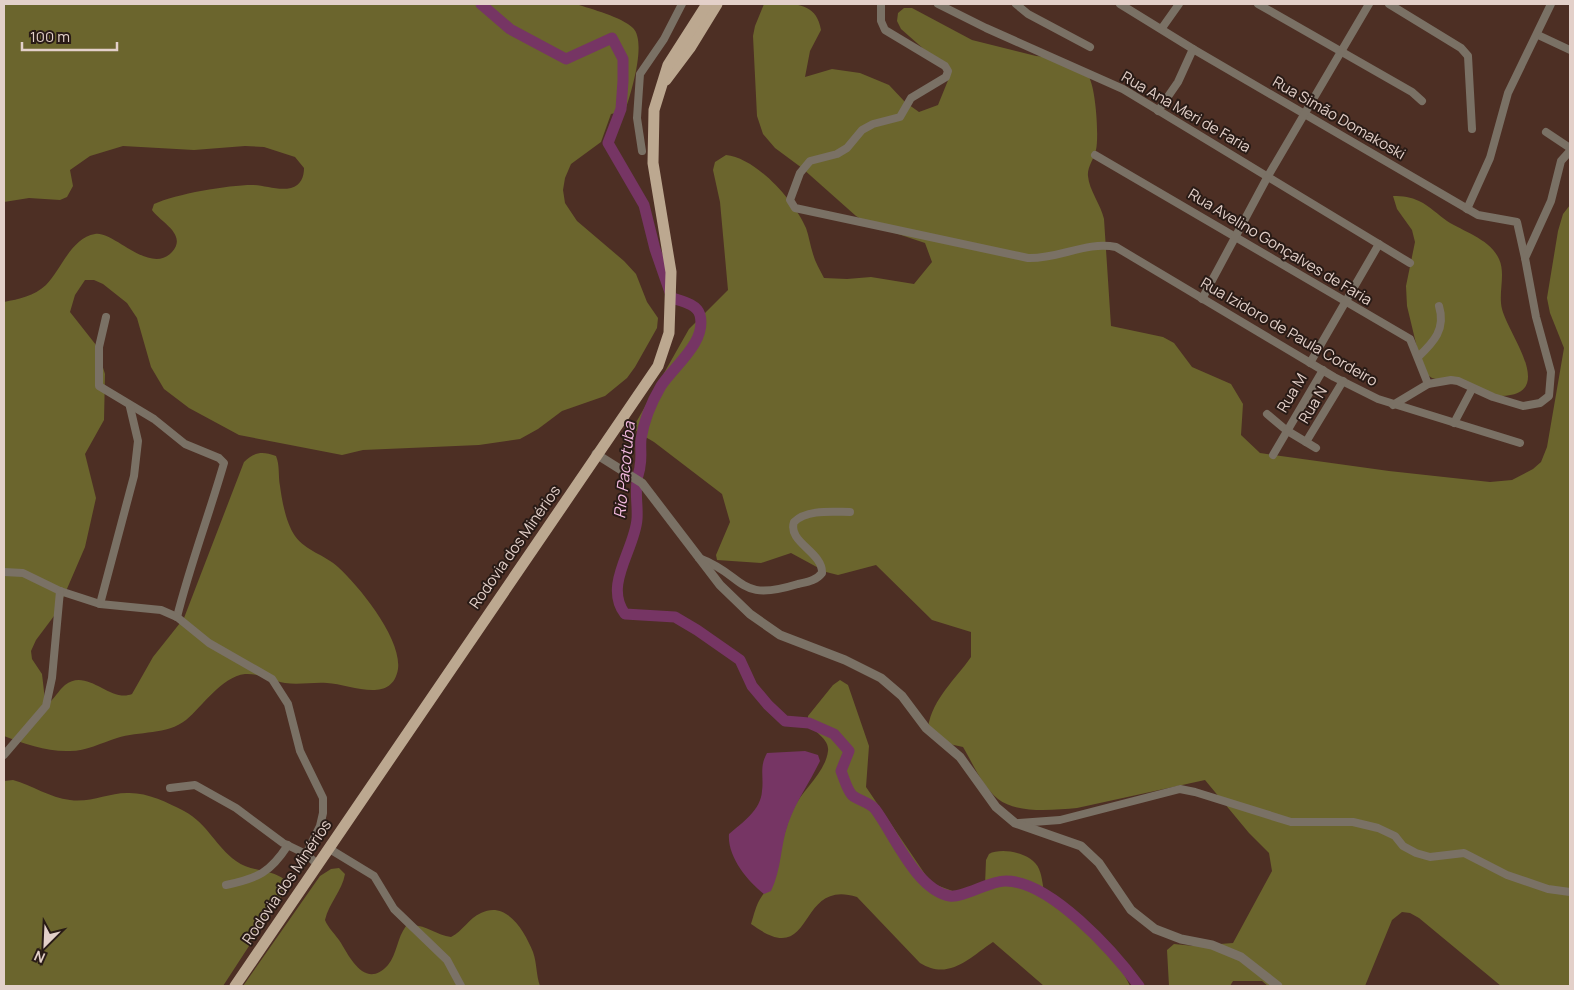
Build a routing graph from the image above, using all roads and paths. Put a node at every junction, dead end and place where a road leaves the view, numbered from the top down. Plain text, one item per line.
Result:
1 (682, 4) edge
2 (707, 4) edge
3 (717, 4) edge
4 (881, 4) edge
5 (938, 4) edge
6 (1016, 4) edge
7 (1120, 4) edge
8 (1179, 4) edge
9 (1258, 4) edge
10 (1369, 4) edge
11 (1389, 4) edge
12 (1551, 4) edge
13 (1162, 28) junction
14 (1538, 35) junction
15 (1090, 47) dead end
16 (1193, 49) junction
17 (1570, 50) edge
18 (1340, 52) junction
19 (664, 81) junction
20 (1422, 101) dead end
21 (1158, 111) junction
22 (1305, 114) junction
23 (1472, 129) dead end
24 (1546, 132) dead end
25 (1570, 150) edge
26 (642, 151) dead end
27 (1095, 155) dead end
28 (1268, 176) junction
29 (1467, 208) junction
30 (1234, 237) junction
31 (1379, 244) junction
32 (1524, 258) junction
33 (1410, 263) dead end
34 (1202, 299) junction
35 (1346, 303) junction
36 (1439, 306) dead end
37 (106, 317) dead end
38 (1418, 357) junction
39 (1310, 362) junction
40 (1322, 370) junction
41 (1343, 382) junction
42 (1428, 384) junction
43 (1472, 389) junction
44 (1394, 405) junction
45 (130, 407) junction
46 (1266, 414) dead end
47 (1454, 423) junction
48 (1286, 430) junction
49 (1306, 442) junction
50 (1520, 443) dead end
51 (1316, 448) dead end
52 (596, 454) junction
53 (1273, 455) dead end
54 (850, 512) dead end
55 (699, 558) junction
56 (4, 572) edge
57 (60, 591) junction
58 (100, 604) junction
59 (177, 617) junction
60 (4, 754) edge
61 (170, 788) dead end
62 (1015, 823) junction
63 (288, 845) junction
64 (328, 848) junction
65 (306, 854) junction
66 (317, 864) junction
67 (226, 885) dead end
68 (1570, 892) edge
69 (234, 986) edge
70 (461, 986) edge
71 (1278, 986) edge

1 - 26 street
2 - 19 main road, Rodovia dos Minérios
3 - 19 main road, Rodovia dos Minérios
4 - 34 street, Rua Izidoro de Paula Cordeiro
5 - 21 street, Rua Ana Meri de Faria
6 - 15 street
7 - 13 street, Rua Simão Domakoski
8 - 13 street
9 - 18 street
10 - 18 street
11 - 23 street
12 - 14 street
13 - 16 street, Rua Simão Domakoski
14 - 17 street
14 - 29 street
16 - 21 street
16 - 22 street, Rua Simão Domakoski
18 - 20 street
18 - 22 street
19 - 52 main road, Rodovia dos Minérios
21 - 28 street, Rua Ana Meri de Faria
22 - 28 street
22 - 29 street, Rua Simão Domakoski
24 - 25 street
25 - 32 street
27 - 30 street, Rua Avelino Gonçalves de Faria
28 - 30 street
28 - 31 street, Rua Ana Meri de Faria
29 - 32 street, Rua Simão Domakoski
30 - 34 street
30 - 35 street, Rua Avelino Gonçalves de Faria
31 - 33 street, Rua Ana Meri de Faria
31 - 35 street
32 - 43 street
34 - 39 street, Rua Izidoro de Paula Cordeiro
35 - 38 street, Rua Avelino Gonçalves de Faria
35 - 39 street
36 - 38 street
37 - 45 street
38 - 42 street, Rua Avelino Gonçalves de Faria
39 - 40 street, Rua Izidoro de Paula Cordeiro
40 - 41 street, Rua Izidoro de Paula Cordeiro
40 - 48 street, Rua M
41 - 44 street, Rua Izidoro de Paula Cordeiro
41 - 49 street, Rua N
42 - 43 street
42 - 44 street
43 - 47 street
44 - 47 street, Rua Izidoro de Paula Cordeiro
45 - 58 street
45 - 59 street
46 - 48 street
47 - 50 street, Rua Izidoro de Paula Cordeiro
48 - 49 street
48 - 53 street, Rua M
49 - 51 street
52 - 55 street
52 - 64 main road, Rodovia dos Minérios
54 - 55 street
55 - 62 street
56 - 57 street
57 - 58 street
57 - 60 street
58 - 59 street
59 - 65 street
61 - 63 street
62 - 68 street
62 - 71 street
63 - 65 street
63 - 67 street
64 - 66 main road, Rodovia dos Minérios
64 - 70 street
65 - 66 street
66 - 69 main road, Rodovia dos Minérios

